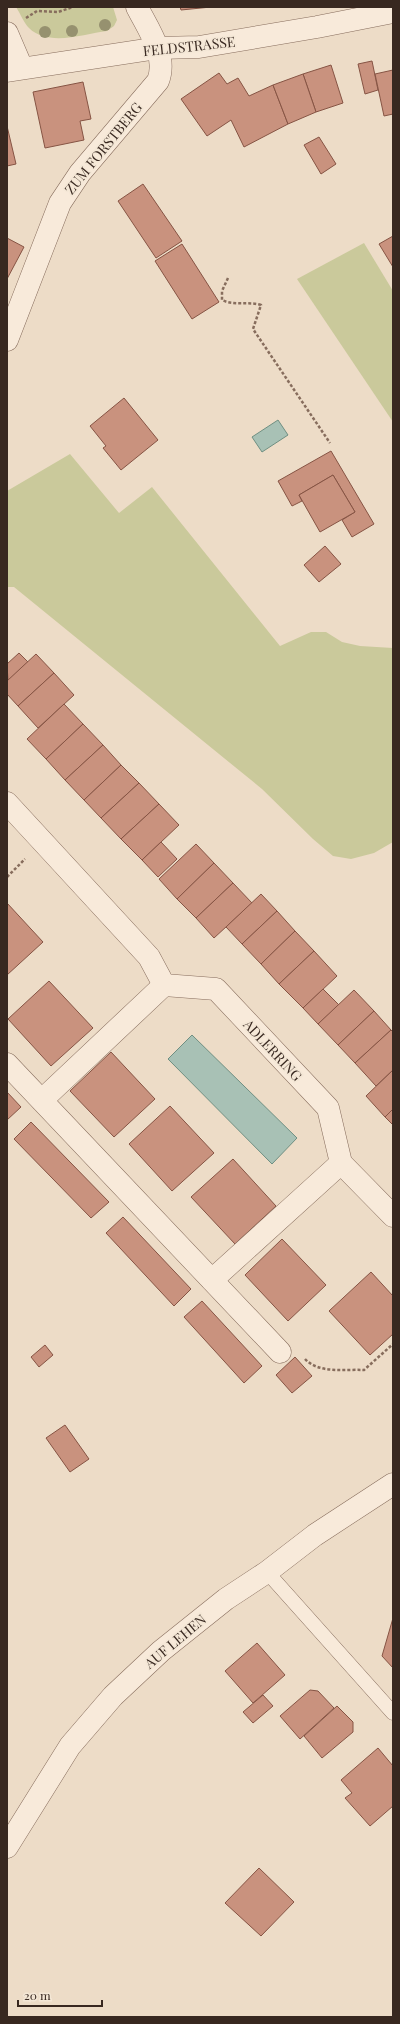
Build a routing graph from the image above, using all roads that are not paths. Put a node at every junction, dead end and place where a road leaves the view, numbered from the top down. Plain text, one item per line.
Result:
1 (137, 7) edge
2 (393, 12) edge
3 (7, 33) edge
4 (158, 48) junction
5 (15, 70) edge
6 (7, 340) edge
7 (7, 803) edge
8 (164, 985) junction
9 (7, 1064) edge
10 (42, 1100) junction
11 (341, 1163) junction
12 (393, 1216) edge
13 (212, 1280) junction
14 (280, 1352) road end
15 (393, 1484) edge
16 (268, 1572) junction
17 (393, 1713) edge
18 (7, 1847) edge

1 - 4 street, ZUM FORSTBERG
2 - 4 street, FELDSTRASSE
3 - 5 street
4 - 5 street, FELDSTRASSE
4 - 6 street, ZUM FORSTBERG
7 - 8 street
8 - 10 street
8 - 11 street, ADLERRING
9 - 10 street
10 - 13 street
11 - 12 street
11 - 13 street
13 - 14 street
15 - 16 street, AUF LEHEN
16 - 17 lane
16 - 18 street, AUF LEHEN

